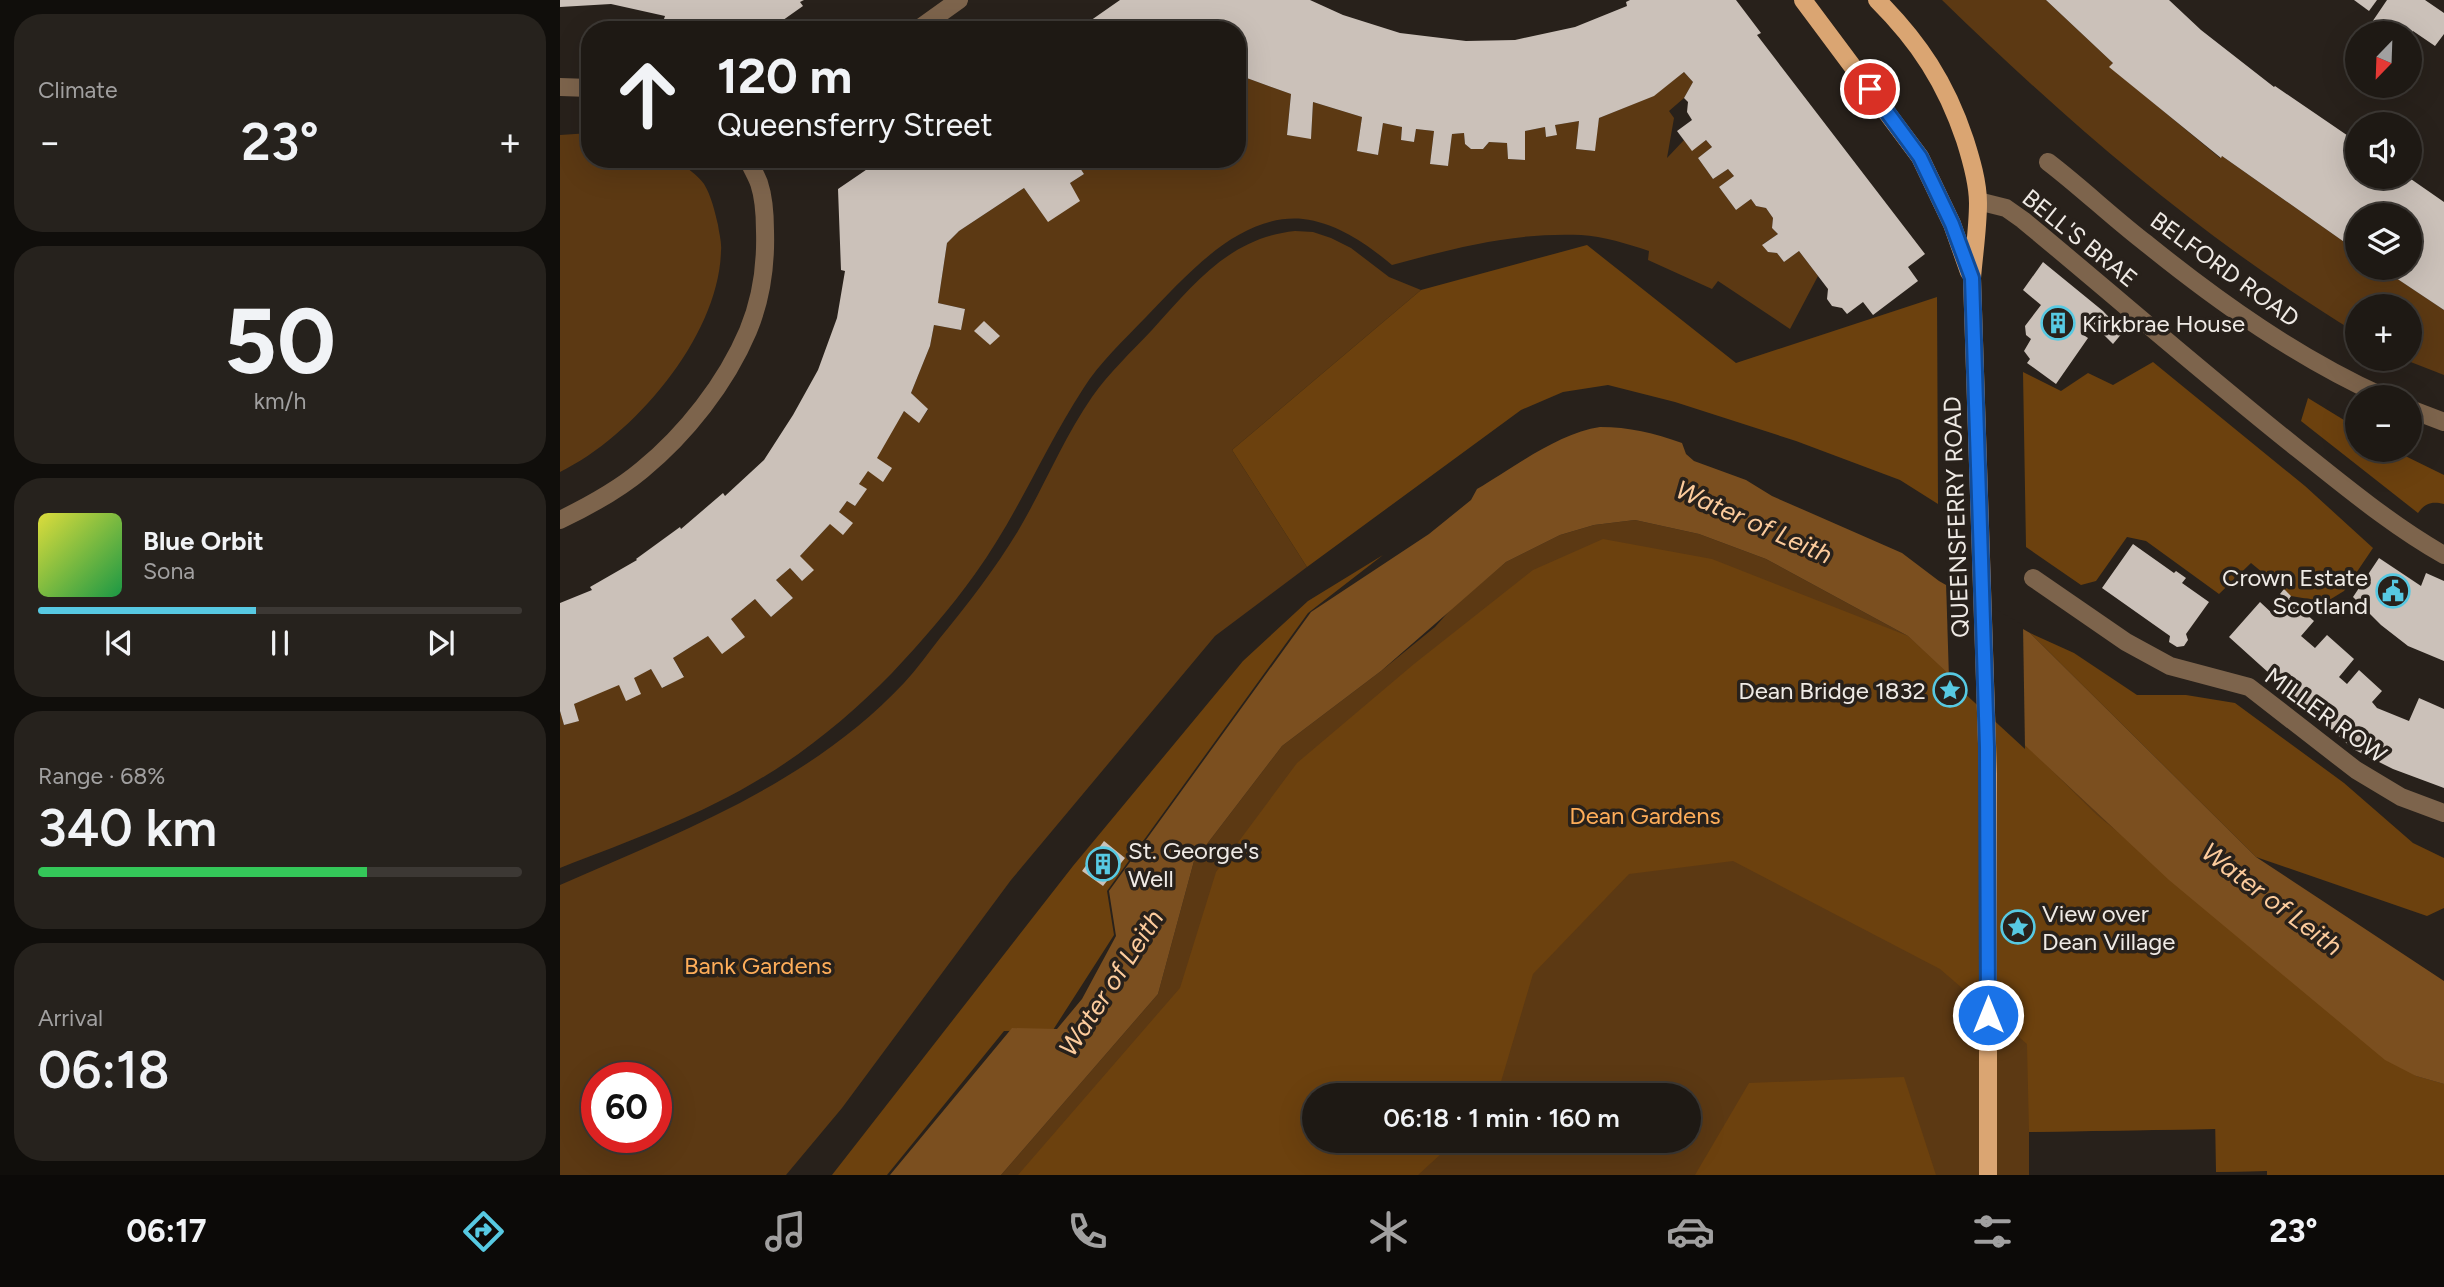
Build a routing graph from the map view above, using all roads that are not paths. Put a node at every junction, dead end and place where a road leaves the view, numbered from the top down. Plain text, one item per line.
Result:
1 (959, 0) edge
2 (1803, 0) edge
3 (1877, 0) edge
4 (930, 21) edge
5 (560, 88) edge
6 (581, 88) edge
7 (2048, 162) dead end
8 (752, 168) edge
9 (1978, 201) junction
10 (1972, 278) junction
11 (2360, 385) edge
12 (2422, 414) edge
13 (2444, 422) edge
14 (560, 520) edge
15 (2444, 555) edge
16 (2033, 578) dead end
17 (2444, 813) edge
18 (1988, 1175) edge

1 - 4 street
2 - 10 main road
3 - 9 main road
5 - 6 street
7 - 11 street, BELFORD ROAD
8 - 14 street
9 - 10 main road
9 - 15 street, BELL'S BRAE
10 - 18 main road, QUEENSFERRY ROAD
12 - 13 street
16 - 17 street, MILLER ROW

